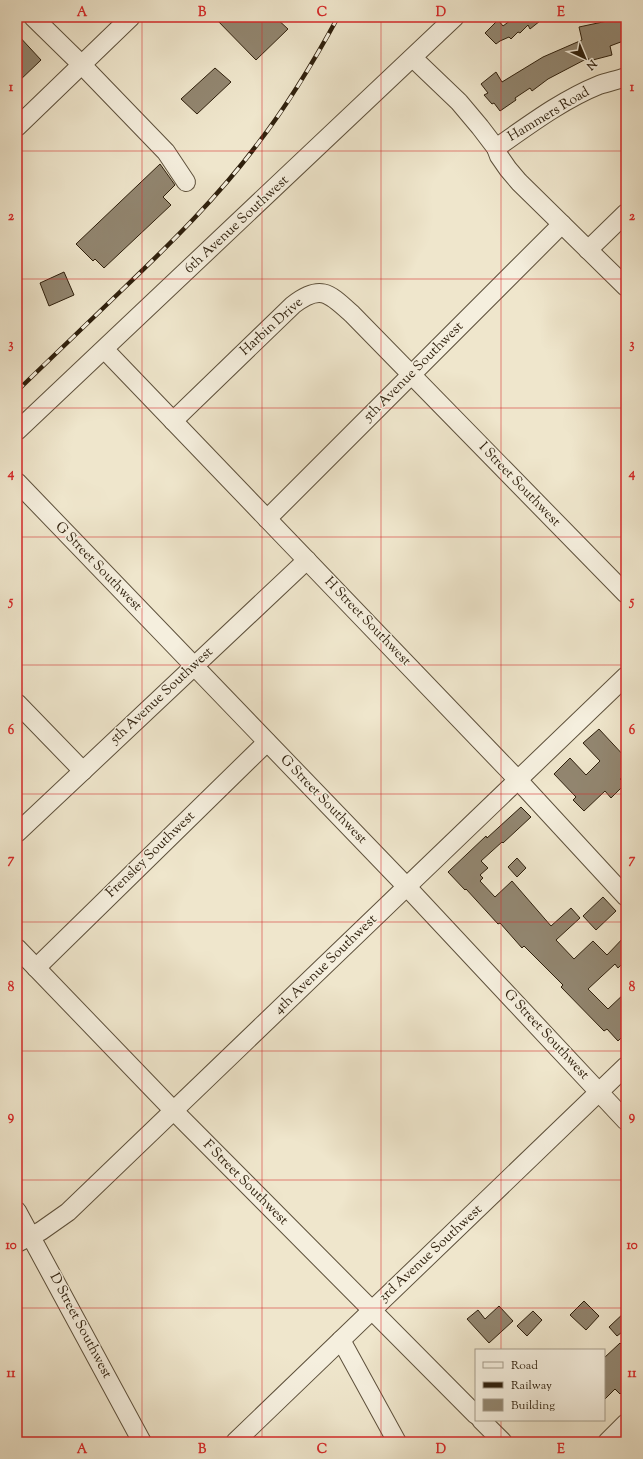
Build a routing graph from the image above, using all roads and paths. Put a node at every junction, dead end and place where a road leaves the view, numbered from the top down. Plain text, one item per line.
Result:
1 (33, 17) edge
2 (131, 17) edge
3 (456, 17) edge
4 (413, 58) junction
5 (81, 64) junction
6 (626, 77) edge
7 (17, 127) edge
8 (496, 148) junction
9 (186, 182) dead end
10 (626, 213) edge
11 (562, 224) junction
12 (588, 250) junction
13 (626, 287) edge
14 (105, 350) junction
15 (411, 375) junction
16 (173, 421) junction
17 (17, 432) edge
18 (17, 482) edge
19 (267, 519) junction
20 (306, 560) junction
21 (626, 594) edge
22 (194, 666) junction
23 (626, 676) edge
24 (17, 703) edge
25 (267, 742) junction
26 (83, 771) junction
27 (518, 780) junction
28 (17, 833) edge
29 (407, 887) junction
30 (626, 897) edge
31 (17, 948) edge
32 (36, 968) junction
33 (626, 1066) edge
34 (599, 1092) junction
35 (174, 1111) junction
36 (626, 1121) edge
37 (17, 1211) edge
38 (24, 1240) edge
39 (371, 1310) junction
40 (341, 1340) junction
41 (475, 1414) edge
42 (482, 1421) edge
43 (626, 1424) edge
44 (142, 1442) edge
45 (235, 1442) edge
46 (397, 1442) edge
47 (503, 1442) edge
48 (607, 1442) edge

1 - 5 street
2 - 5 street
3 - 4 street, 6th Avenue Southwest
4 - 8 street
4 - 14 street, 6th Avenue Southwest
5 - 7 street
5 - 9 street
6 - 8 street, Hammers Road
8 - 11 street
10 - 12 street
11 - 12 street
11 - 15 street, 5th Avenue Southwest
12 - 13 street
14 - 16 street, H Street Southwest
14 - 17 street, 6th Avenue Southwest
15 - 16 street, Harbin Drive
15 - 19 street, 5th Avenue Southwest
15 - 21 street, I Street Southwest
16 - 19 street, H Street Southwest
18 - 22 street, G Street Southwest
19 - 20 street, H Street Southwest
20 - 22 street, 5th Avenue Southwest
20 - 27 street, H Street Southwest
22 - 25 street, G Street Southwest
22 - 26 street, 5th Avenue Southwest
23 - 27 street, 4th Avenue Southwest
24 - 26 street
25 - 29 street, G Street Southwest
25 - 32 street, Frensley Southwest
26 - 28 street, 5th Avenue Southwest
27 - 29 street, 4th Avenue Southwest
27 - 30 street, H Street Southwest
29 - 34 street, G Street Southwest
29 - 35 street, 4th Avenue Southwest
31 - 32 street, F Street Southwest
32 - 35 street, F Street Southwest
33 - 34 street, 3rd Avenue Southwest
34 - 36 street, G Street Southwest
34 - 39 street, 3rd Avenue Southwest
35 - 38 street, 4th Avenue Southwest
35 - 39 street, F Street Southwest
37 - 38 street, D Street Southwest
38 - 44 street, D Street Southwest
39 - 40 street, 3rd Avenue Southwest
39 - 41 street, F Street Southwest
40 - 45 street, 3rd Avenue Southwest
40 - 46 street
42 - 47 street
43 - 48 street

